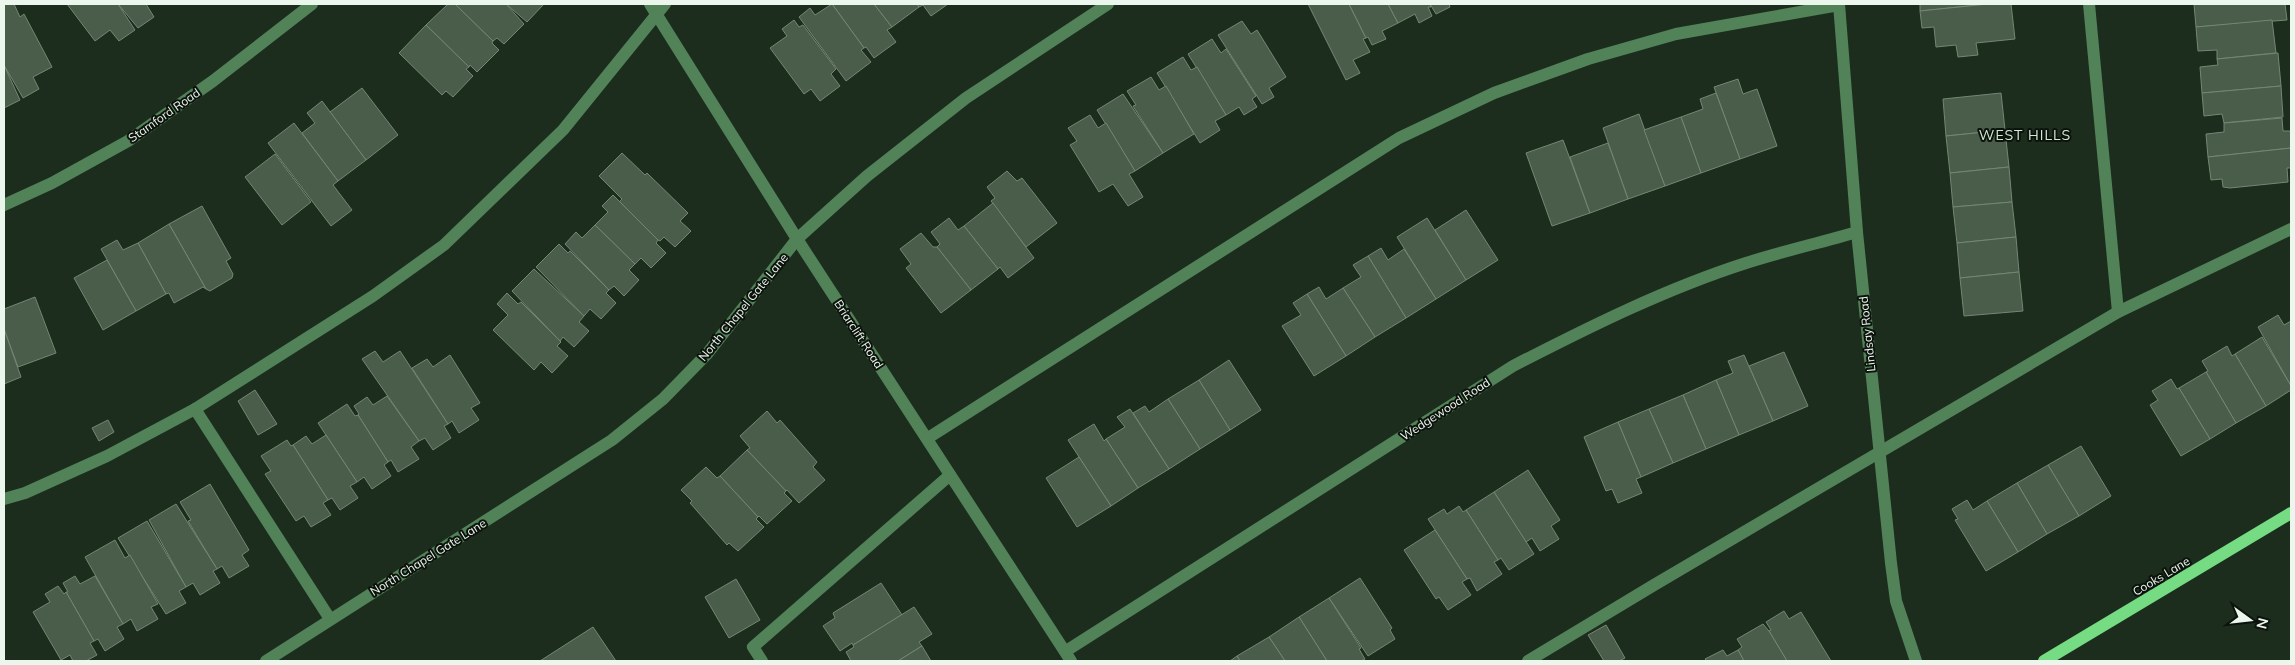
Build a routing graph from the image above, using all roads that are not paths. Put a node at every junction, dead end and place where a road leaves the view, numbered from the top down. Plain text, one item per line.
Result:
1 (312, 4) edge
2 (1108, 4) edge
3 (1839, 4) edge
4 (2089, 4) edge
5 (657, 7) edge
6 (4, 205) edge
7 (2291, 229) edge
8 (1857, 232) junction
9 (797, 239) junction
10 (2118, 312) junction
11 (195, 409) junction
12 (928, 438) junction
13 (1880, 453) junction
14 (950, 475) junction
15 (4, 499) edge
16 (2291, 513) edge
17 (330, 619) junction
18 (1068, 656) edge
19 (266, 661) edge
20 (762, 661) edge
21 (1528, 661) edge
22 (1916, 661) edge
23 (2044, 661) edge

1 - 6 street, Stamford Road
2 - 9 street, North Chapel Gate Lane
3 - 8 street, Lindsay Road
3 - 12 street
4 - 10 street
5 - 9 street, Briarclift Road
5 - 11 street
7 - 10 street
8 - 13 street, Lindsay Road
8 - 18 street, Wedgewood Road
9 - 12 street, Briarclift Road
9 - 17 street, North Chapel Gate Lane
10 - 13 street
11 - 15 street
11 - 17 street
12 - 14 street, Briarclift Road
13 - 21 street
13 - 22 street, Lindsay Road
14 - 18 street, Briarclift Road
14 - 20 street
16 - 23 main road, Cooks Lane
17 - 19 street, North Chapel Gate Lane

